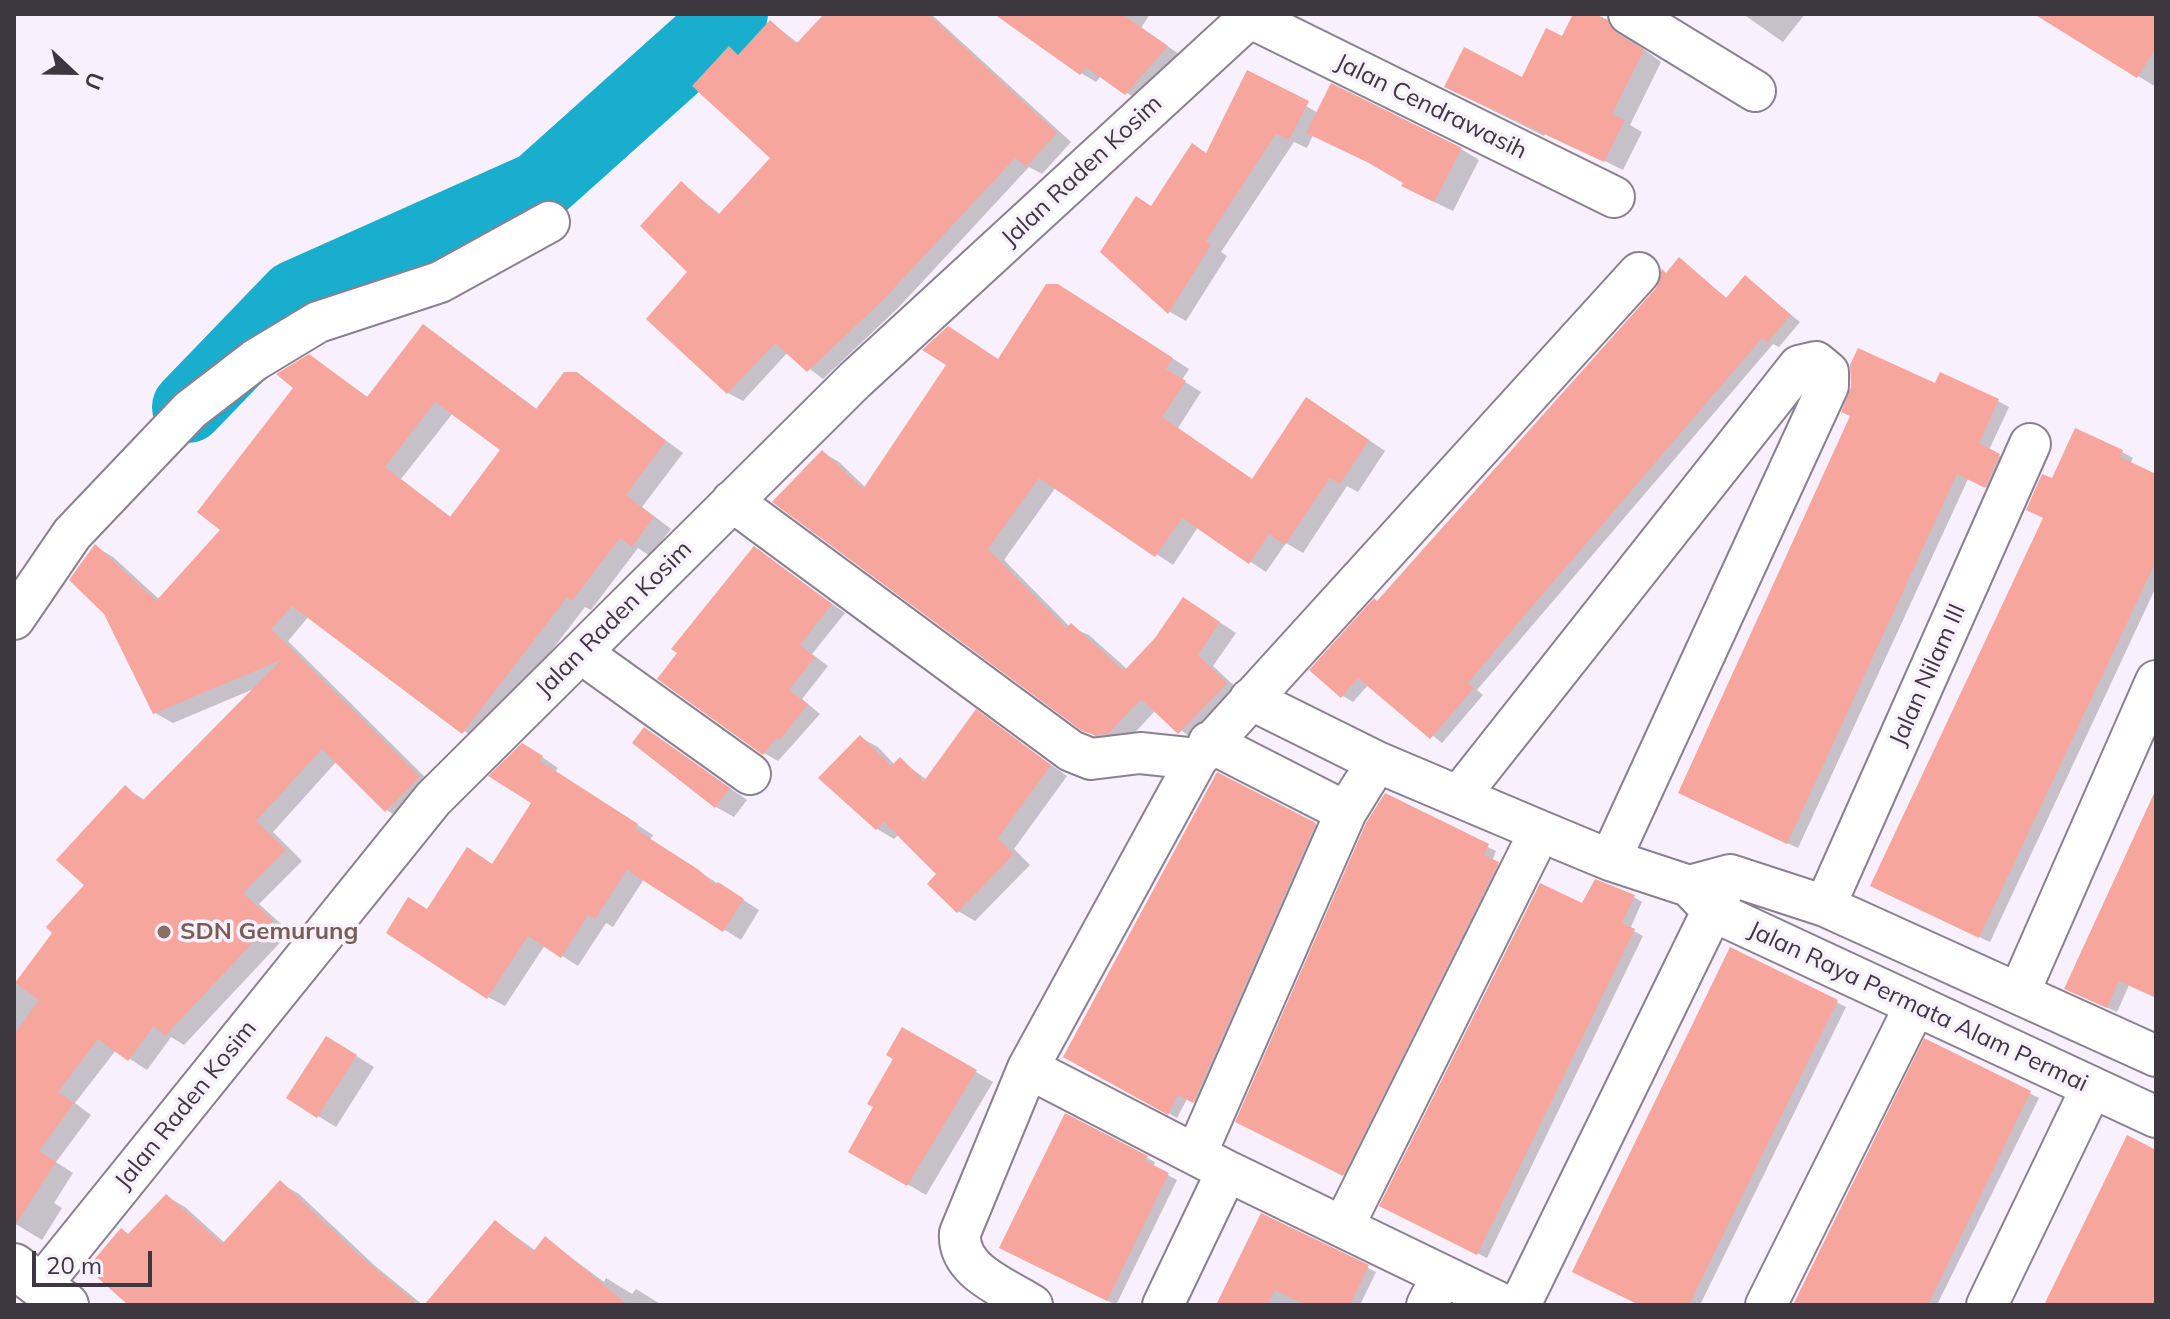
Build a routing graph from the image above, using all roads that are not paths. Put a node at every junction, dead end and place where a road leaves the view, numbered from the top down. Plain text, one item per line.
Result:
1 (1629, 14) edge
2 (1251, 15) edge
3 (1755, 91) dead end
4 (1614, 197) dead end
5 (549, 222) dead end
6 (1639, 273) dead end
7 (2030, 444) dead end
8 (732, 501) junction
9 (14, 619) edge
10 (581, 653) junction
11 (2156, 681) edge
12 (1250, 699) junction
13 (1203, 750) junction
14 (1377, 762) junction
15 (750, 774) dead end
16 (1459, 796) junction
17 (1346, 812) junction
18 (1540, 831) junction
19 (1610, 860) junction
20 (1701, 898) junction
21 (1825, 906) junction
22 (2019, 993) junction
23 (1915, 1006) junction
24 (2156, 1056) edge
25 (1028, 1068) junction
26 (2091, 1089) junction
27 (2156, 1117) edge
28 (1212, 1162) junction
29 (1344, 1225) junction
30 (40, 1285) edge
31 (1434, 1290) edge
32 (1032, 1305) edge
33 (1163, 1305) edge
34 (1504, 1305) edge
35 (1520, 1305) edge
36 (1766, 1305) edge
37 (1987, 1305) edge

1 - 3 street
2 - 4 street, Jalan Cendrawasih
2 - 8 street, Jalan Raden Kosim
5 - 9 street
6 - 12 street
7 - 21 street, Jalan Nilam III
8 - 10 street, Jalan Raden Kosim
8 - 13 street
10 - 15 street
10 - 30 street, Jalan Raden Kosim
11 - 22 street
12 - 13 street
12 - 14 street, Jalan Raya Permata Alam Permai
13 - 17 street
13 - 25 street
14 - 16 street, Jalan Raya Permata Alam Permai
14 - 17 street
16 - 18 street, Jalan Raya Permata Alam Permai
16 - 19 street
17 - 28 street
18 - 19 street, Jalan Raya Permata Alam Permai
18 - 29 street
19 - 20 street, Jalan Raya Permata Alam Permai
20 - 21 street, Jalan Raya Permata Alam Permai
20 - 23 street, Jalan Raya Permata Alam Permai
20 - 35 street
21 - 22 street, Jalan Raya Permata Alam Permai
22 - 24 street, Jalan Raya Permata Alam Permai
23 - 26 street, Jalan Raya Permata Alam Permai
23 - 36 street
25 - 28 street
25 - 32 street
26 - 27 street, Jalan Raya Permata Alam Permai
26 - 37 street
28 - 29 street
28 - 33 street
29 - 31 street
31 - 34 street

